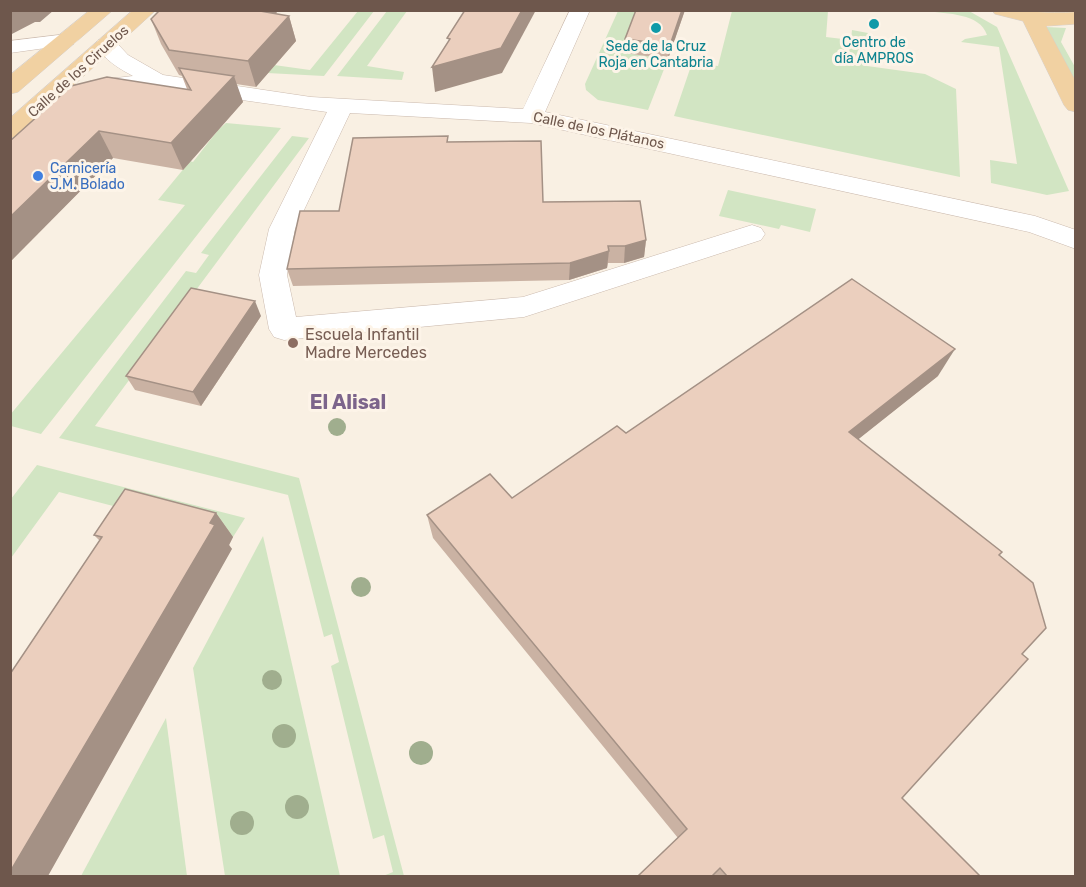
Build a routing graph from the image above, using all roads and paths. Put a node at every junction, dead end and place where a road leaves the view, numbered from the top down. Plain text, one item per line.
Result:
1 (103, 10) edge
2 (146, 10) edge
3 (580, 10) edge
4 (1002, 10) edge
5 (1032, 19) junction
6 (1074, 25) edge
7 (67, 40) junction
8 (106, 45) junction
9 (10, 47) edge
10 (157, 81) junction
11 (10, 87) edge
12 (42, 102) junction
13 (342, 105) junction
14 (1076, 105) edge
15 (531, 116) junction
16 (10, 131) edge
17 (1076, 223) edge
18 (1035, 225) junction
19 (752, 234) dead end
20 (1076, 240) edge

1 - 7 main road, Calle de los Ciruelos
2 - 8 main road, Calle de los Ciruelos
3 - 15 street
4 - 5 main road
5 - 6 main road
5 - 14 main road
7 - 9 street
7 - 11 main road, Calle de los Ciruelos
8 - 10 street, Calle de los Plátanos
8 - 12 main road, Calle de los Ciruelos
10 - 12 street, Calle de los Plátanos
10 - 13 street, Calle de los Plátanos
12 - 16 main road, Calle de los Ciruelos
13 - 15 street, Calle de los Plátanos
13 - 19 street
15 - 18 street, Calle de los Plátanos
17 - 18 street, Calle de los Plátanos
18 - 20 street, Calle de los Plátanos

